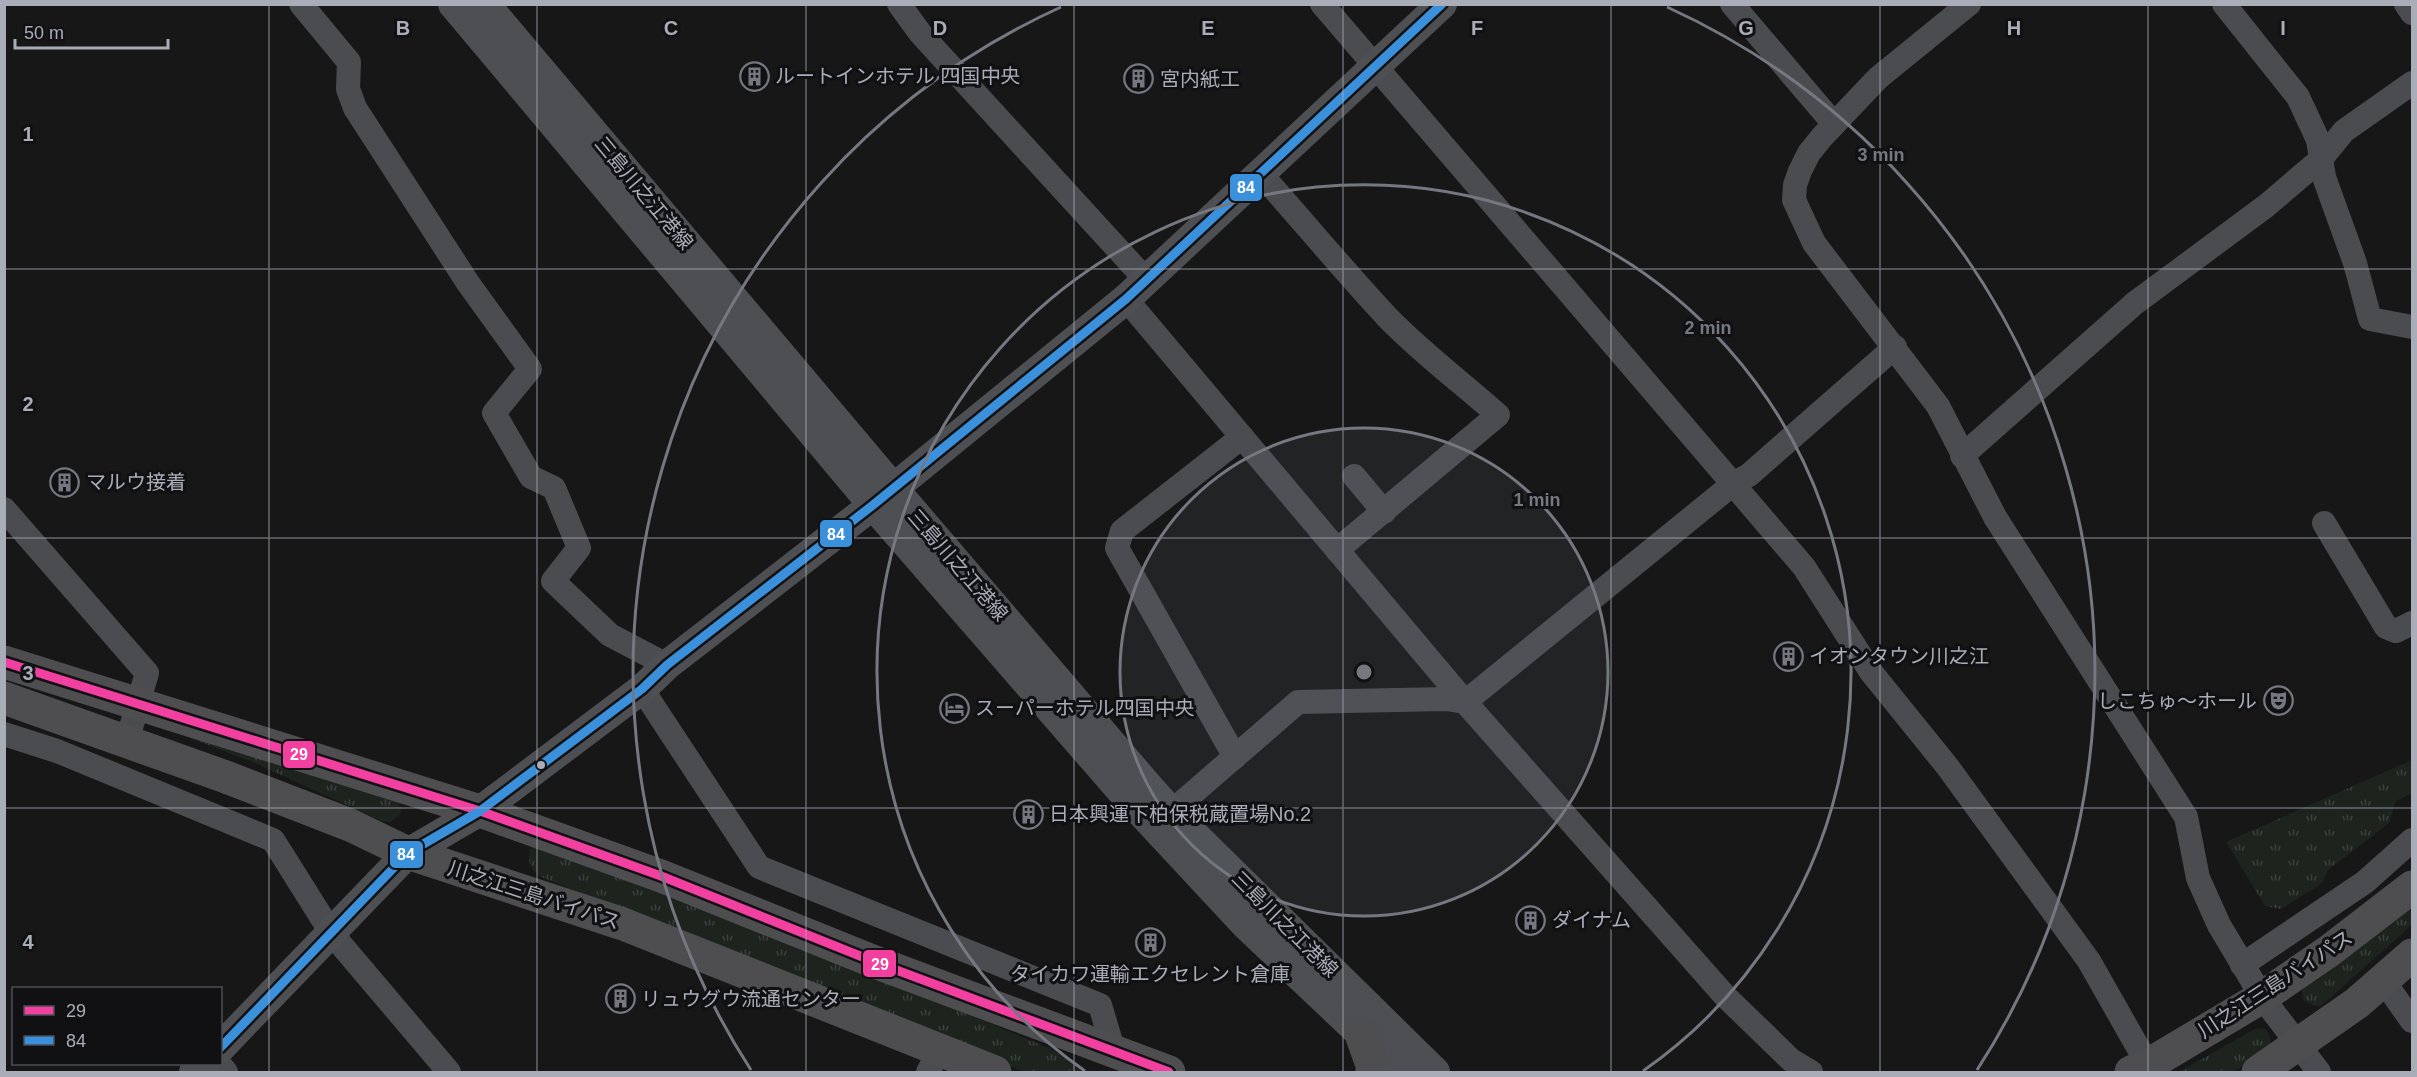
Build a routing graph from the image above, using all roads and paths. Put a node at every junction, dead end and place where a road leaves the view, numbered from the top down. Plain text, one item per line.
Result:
1 (301, 4) edge
2 (453, 4) edge
3 (486, 4) edge
4 (899, 4) edge
5 (1322, 4) edge
6 (1442, 4) edge
7 (1732, 4) edge
8 (1969, 4) edge
9 (2224, 4) edge
10 (2406, 4) edge
11 (2412, 13) edge
12 (1374, 66) junction
13 (2412, 83) edge
14 (1834, 124) junction
15 (2321, 159) junction
16 (1260, 173) junction
17 (1136, 290) junction
18 (2412, 327) edge
19 (1895, 347) junction
20 (1242, 437) junction
21 (1962, 456) junction
22 (1354, 476) dead end
23 (1734, 484) junction
24 (883, 496) junction
25 (4, 509) edge
26 (1384, 512) junction
27 (2324, 524) dead end
28 (1337, 550) junction
29 (2412, 623) edge
30 (4, 662) edge
31 (667, 665) junction
32 (642, 689) junction
33 (4, 698) edge
34 (139, 702) junction
35 (1465, 702) junction
36 (4, 734) edge
37 (127, 741) junction
38 (1235, 757) junction
39 (480, 811) junction
40 (1171, 812) junction
41 (2412, 840) edge
42 (408, 853) junction
43 (2412, 887) edge
44 (332, 934) junction
45 (2412, 955) edge
46 (2242, 965) junction
47 (2383, 981) junction
48 (2262, 997) junction
49 (2412, 1021) edge
50 (1362, 1034) junction
51 (2299, 1045) junction
52 (222, 1046) edge
53 (1114, 1052) junction
54 (933, 1062) edge
55 (2139, 1069) edge
56 (449, 1072) edge
57 (994, 1072) edge
58 (1169, 1072) edge
59 (1190, 1072) edge
60 (1372, 1072) edge
61 (1401, 1072) edge
62 (1434, 1072) edge
63 (1811, 1072) edge
64 (2258, 1072) edge
65 (2319, 1072) edge

1 - 31 street
2 - 24 main road, 三島川之江港線
3 - 24 main road, 三島川之江港線
4 - 17 street
5 - 12 street
6 - 12 main road
7 - 14 street
8 - 14 street
9 - 15 street
10 - 11 street
12 - 16 main road
12 - 23 street
13 - 15 street
14 - 19 street
15 - 18 street
15 - 21 street
16 - 17 main road
16 - 26 street
17 - 20 street
17 - 24 main road
19 - 21 street
19 - 23 street
20 - 28 street
20 - 38 street
21 - 46 street
22 - 26 street
23 - 35 street
23 - 55 street
24 - 31 main road
24 - 40 main road, 三島川之江港線
24 - 50 main road, 三島川之江港線
25 - 34 street
26 - 28 street
27 - 29 street
28 - 35 street
30 - 34 highway
31 - 32 main road
32 - 39 main road
32 - 53 street
33 - 37 highway, 川之江三島バイパス
34 - 37 street
34 - 39 highway
35 - 38 street
35 - 63 street
36 - 44 street
37 - 42 highway, 川之江三島バイパス
38 - 40 street
39 - 42 main road
39 - 53 highway
40 - 62 main road, 三島川之江港線
41 - 46 street
42 - 44 main road
42 - 54 highway, 川之江三島バイパス
43 - 48 highway, 川之江三島バイパス
44 - 52 main road
44 - 56 street
45 - 47 highway
46 - 48 street
47 - 49 street
47 - 51 highway
48 - 51 street
48 - 55 highway, 川之江三島バイパス
50 - 60 highway
50 - 61 main road, 三島川之江港線
51 - 64 highway
51 - 65 street
53 - 58 highway
53 - 59 highway
54 - 57 highway, 川之江三島バイパス

